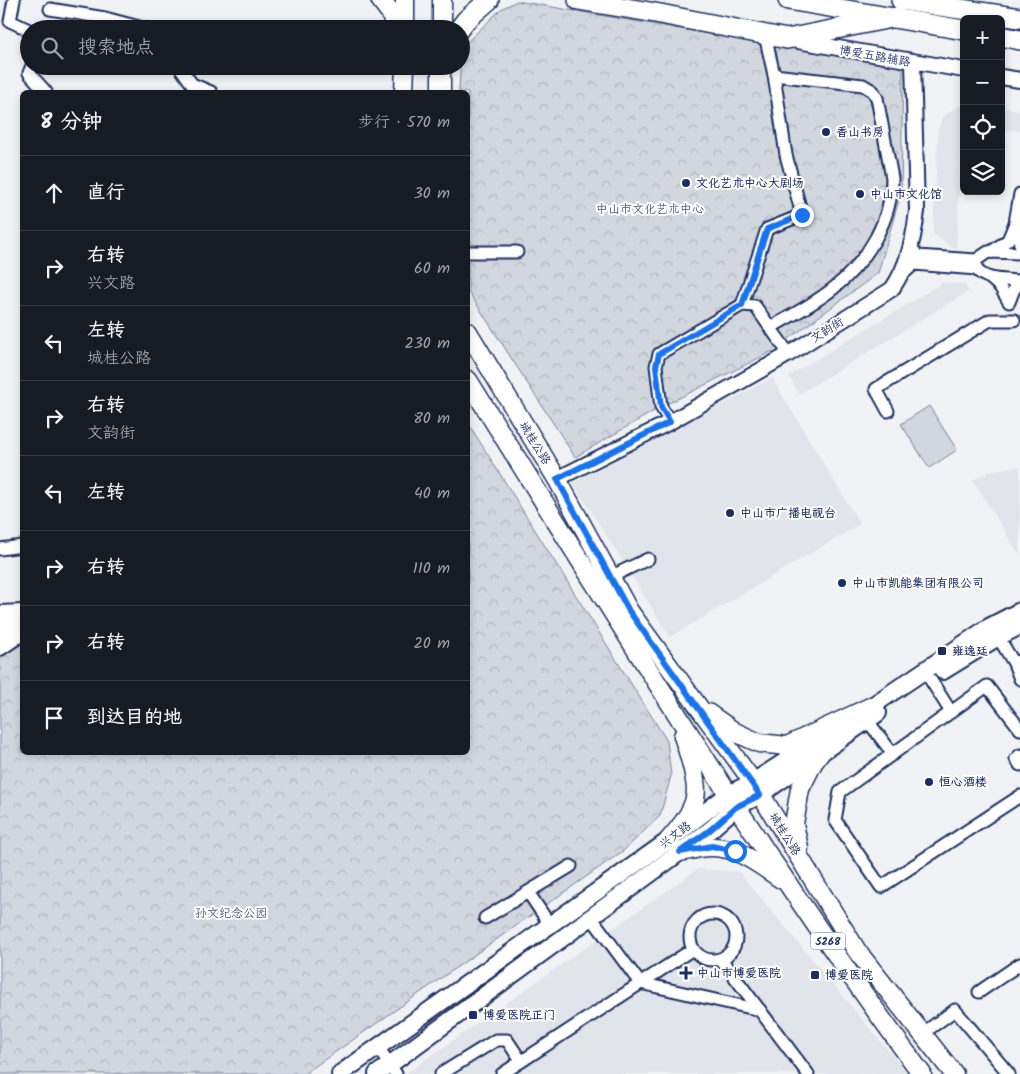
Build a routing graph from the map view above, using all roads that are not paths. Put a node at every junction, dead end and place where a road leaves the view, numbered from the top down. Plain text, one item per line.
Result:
1 (14, 0) edge
2 (381, 0) edge
3 (405, 0) edge
4 (442, 0) edge
5 (488, 0) edge
6 (578, 0) edge
7 (788, 0) edge
8 (901, 4) edge
9 (50, 8) dead end
10 (1020, 18) edge
11 (113, 20) edge
12 (393, 20) edge
13 (405, 20) edge
14 (442, 20) edge
15 (466, 20) edge
16 (20, 26) edge
17 (960, 28) edge
18 (765, 35) junction
19 (1005, 37) edge
20 (786, 39) junction
21 (1020, 40) edge
22 (912, 62) junction
23 (960, 69) edge
24 (31, 75) edge
25 (186, 75) edge
26 (405, 75) edge
27 (441, 75) edge
28 (774, 75) junction
29 (1005, 78) edge
30 (1020, 80) edge
31 (44, 90) edge
32 (206, 90) edge
33 (404, 90) edge
34 (441, 90) edge
35 (1020, 194) edge
36 (1016, 223) junction
37 (1020, 244) edge
38 (911, 246) junction
39 (470, 252) edge
40 (517, 252) dead end
41 (992, 252) junction
42 (1020, 253) edge
43 (976, 264) junction
44 (902, 275) junction
45 (990, 278) junction
46 (1020, 282) edge
47 (1009, 302) junction
48 (742, 305) junction
49 (1017, 324) edge
50 (770, 328) junction
51 (470, 336) edge
52 (470, 345) edge
53 (789, 354) junction
54 (486, 364) junction
55 (470, 383) edge
56 (888, 411) dead end
57 (670, 422) junction
58 (557, 479) junction
59 (20, 546) edge
60 (0, 549) edge
61 (648, 559) dead end
62 (610, 577) junction
63 (1020, 611) edge
64 (20, 613) edge
65 (0, 614) edge
66 (20, 615) edge
67 (1020, 626) edge
68 (0, 630) edge
69 (20, 633) edge
70 (998, 637) junction
71 (0, 646) edge
72 (1017, 662) edge
73 (930, 679) junction
74 (1020, 679) edge
75 (695, 704) junction
76 (951, 712) junction
77 (676, 714) junction
78 (869, 714) junction
79 (1020, 729) edge
80 (821, 752) junction
81 (893, 754) junction
82 (1020, 755) edge
83 (1020, 765) edge
84 (756, 788) junction
85 (1020, 796) edge
86 (732, 801) junction
87 (674, 847) junction
88 (802, 861) junction
89 (571, 866) dead end
90 (791, 886) junction
91 (528, 892) junction
92 (591, 917) junction
93 (485, 918) dead end
94 (550, 925) junction
95 (693, 949) junction
96 (721, 959) junction
97 (1020, 964) edge
98 (640, 983) junction
99 (979, 992) dead end
100 (760, 1010) junction
101 (922, 1034) junction
102 (378, 1047) junction
103 (521, 1061) junction
104 (388, 1071) edge
105 (340, 1074) edge
106 (441, 1074) edge
107 (502, 1074) edge
108 (808, 1074) edge
109 (922, 1074) edge
110 (954, 1074) edge
111 (1009, 1074) edge

1 - 16 street
2 - 12 highway
3 - 13 main road
4 - 14 main road
5 - 15 highway
6 - 18 highway
7 - 8 highway
8 - 10 highway
8 - 17 highway
8 - 20 highway
9 - 11 street
18 - 20 highway
18 - 28 street
19 - 21 highway
20 - 22 street, 博爱五路辅路
22 - 23 street, 博爱五路辅路
22 - 38 street, 文韵街
24 - 31 street
25 - 32 street
26 - 33 main road
27 - 34 main road
28 - 48 street
28 - 50 street
29 - 30 street
35 - 36 street
36 - 37 street
36 - 41 street
38 - 43 street
38 - 44 street, 文韵街
39 - 40 street
41 - 42 street
41 - 43 street
43 - 44 street
43 - 45 street
44 - 53 street, 文韵街
45 - 46 street
45 - 47 street
46 - 47 street
47 - 49 street
48 - 50 street
48 - 57 street
49 - 56 street
50 - 53 street
51 - 54 main road, 城桂公路 / S268
52 - 54 main road
53 - 57 street, 文韵街
54 - 58 main road, 城桂公路 / S268
55 - 77 main road, 城桂公路 / S268
57 - 58 street, 文韵街
58 - 62 main road, 城桂公路 / S268
59 - 60 street
61 - 62 street
62 - 75 main road, 城桂公路 / S268
63 - 78 main road, 兴文路
64 - 65 street
66 - 68 main road
67 - 70 main road, 兴文路
69 - 71 main road
70 - 72 street
70 - 73 main road, 兴文路
72 - 74 street
73 - 76 street
73 - 78 main road, 兴文路
75 - 78 main road
75 - 84 main road, 城桂公路 / S268
76 - 79 street
76 - 81 street
77 - 86 main road, 城桂公路 / S268
77 - 87 main road
78 - 80 main road, 兴文路
78 - 81 street
78 - 84 main road, 兴文路
80 - 84 main road, 兴文路
80 - 88 main road
81 - 85 street
82 - 83 street
84 - 86 main road, 兴文路
84 - 88 main road, 城桂公路 / S268
86 - 87 main road, 兴文路
86 - 90 main road, 城桂公路 / S268
87 - 90 main road
87 - 92 main road, 兴文路
87 - 94 main road, 兴文路
88 - 101 main road, 城桂公路 / S268
89 - 91 street
90 - 109 main road, 城桂公路 / S268
91 - 93 street
91 - 94 street
92 - 98 street
92 - 104 main road, 兴文路
94 - 102 main road, 兴文路
95 - 96 street
95 - 96 street
95 - 98 street
96 - 100 street
97 - 99 street
98 - 100 street
98 - 103 street
100 - 108 street
101 - 110 main road, 城桂公路 / S268
101 - 111 street
102 - 104 street
102 - 105 main road, 兴文路
103 - 106 street
103 - 107 street

